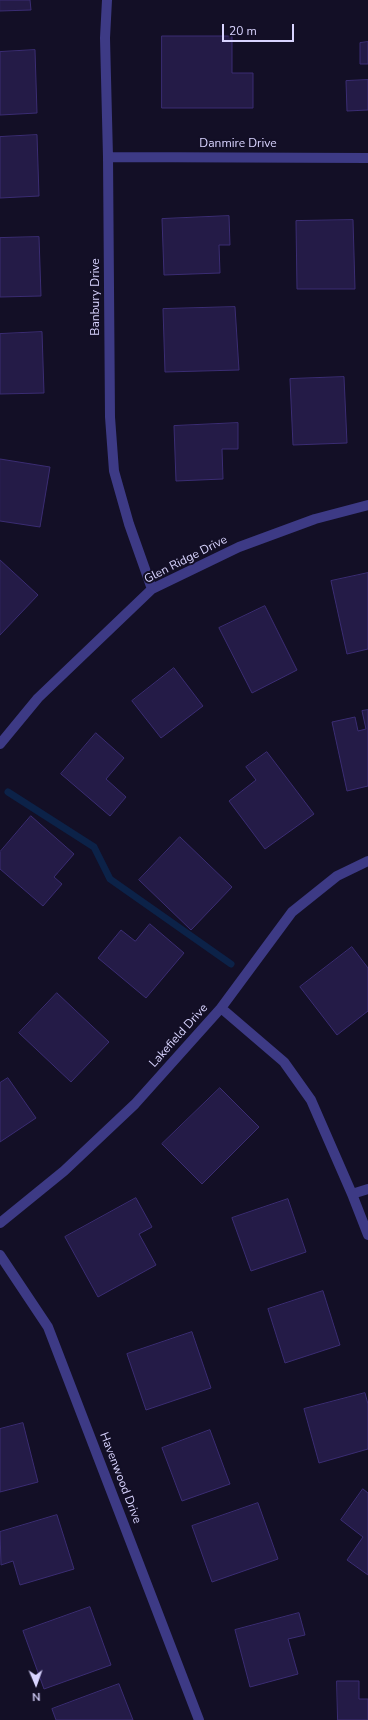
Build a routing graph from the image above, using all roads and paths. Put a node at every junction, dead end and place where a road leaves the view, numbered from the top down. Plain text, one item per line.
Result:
1 (107, 0) edge
2 (108, 156) junction
3 (368, 158) edge
4 (368, 505) edge
5 (152, 589) junction
6 (0, 744) edge
7 (368, 861) edge
8 (221, 1008) junction
9 (368, 1189) edge
10 (352, 1194) junction
11 (0, 1222) edge
12 (368, 1235) edge
13 (0, 1254) edge
14 (199, 1720) edge

1 - 2 street, Banbury Drive
2 - 3 street, Danmire Drive
2 - 5 street, Banbury Drive
4 - 5 street, Glen Ridge Drive
5 - 6 street, Glen Ridge Drive
7 - 8 street, Lakefield Drive
8 - 10 street
8 - 11 street, Lakefield Drive
9 - 10 street
10 - 12 street
13 - 14 street, Havenwood Drive

